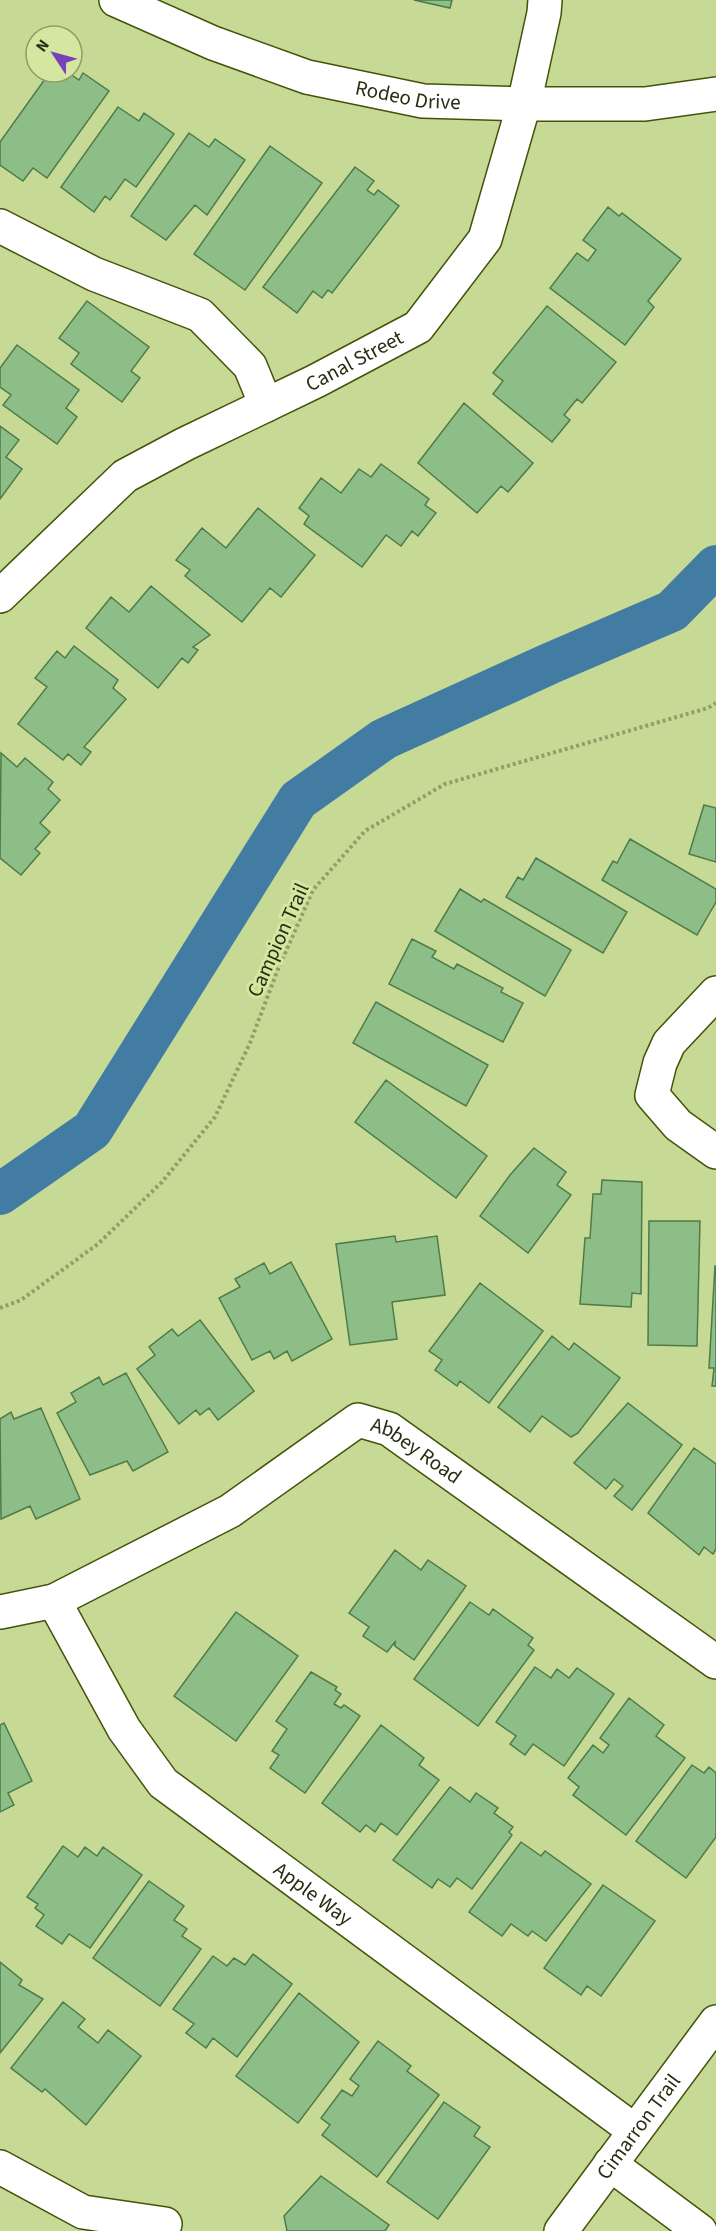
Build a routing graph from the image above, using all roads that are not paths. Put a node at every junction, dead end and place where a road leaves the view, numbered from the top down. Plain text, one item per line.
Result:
1 (116, 0) edge
2 (545, 0) edge
3 (716, 94) edge
4 (524, 104) junction
5 (0, 226) edge
6 (266, 405) junction
7 (0, 596) edge
8 (716, 993) edge
9 (716, 1152) edge
10 (54, 1600) junction
11 (0, 1612) edge
12 (716, 1662) edge
13 (716, 2022) edge
14 (635, 2131) junction
15 (610, 2164) junction
16 (0, 2167) edge
17 (165, 2224) dead end
18 (561, 2231) edge
19 (700, 2231) edge

1 - 4 street, Rodeo Drive
2 - 4 street, Canal Street
3 - 4 street, Rodeo Drive
4 - 6 street, Canal Street
5 - 6 street
6 - 7 street, Canal Street
8 - 9 street
10 - 11 street, Abbey Road
10 - 12 street, Abbey Road
10 - 14 street, Apple Way
13 - 14 street, Cimarron Trail
14 - 15 street, Cimarron Trail
15 - 18 street, Cimarron Trail
15 - 19 street
16 - 17 street

